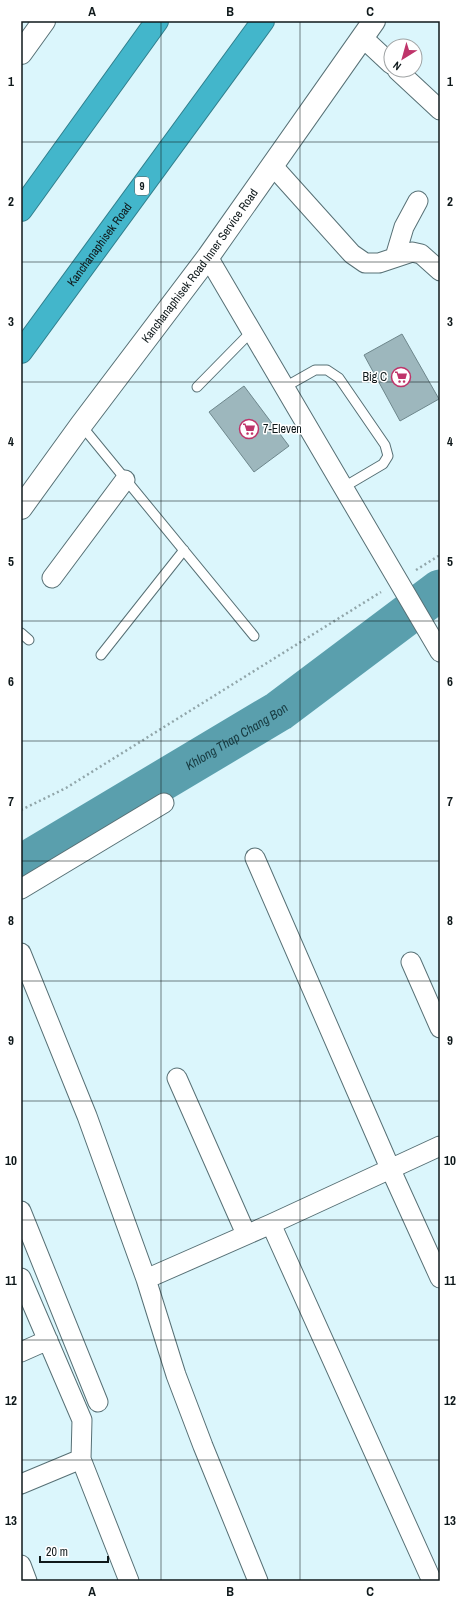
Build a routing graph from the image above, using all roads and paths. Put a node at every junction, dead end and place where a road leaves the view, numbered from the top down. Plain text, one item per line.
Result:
1 (44, 21) edge
2 (157, 21) edge
3 (263, 21) edge
4 (368, 29) edge
5 (383, 52) edge
6 (21, 53) edge
7 (406, 78) edge
8 (440, 110) edge
9 (272, 165) junction
10 (418, 201) dead end
11 (21, 210) edge
12 (208, 257) junction
13 (395, 257) junction
14 (440, 271) edge
15 (252, 331) junction
16 (21, 352) edge
17 (197, 387) dead end
18 (285, 387) junction
19 (81, 425) junction
20 (125, 480) junction
21 (344, 487) junction
22 (21, 508) edge
23 (184, 550) junction
24 (440, 555) edge
25 (52, 578) dead end
26 (402, 585) junction
27 (21, 632) edge
28 (254, 636) dead end
29 (29, 640) dead end
30 (438, 648) edge
31 (101, 655) dead end
32 (164, 803) dead end
33 (21, 810) edge
34 (255, 858) dead end
35 (21, 888) edge
36 (21, 953) edge
37 (411, 962) dead end
38 (440, 1028) edge
39 (177, 1078) dead end
40 (440, 1146) edge
41 (390, 1168) junction
42 (21, 1211) edge
43 (271, 1224) junction
44 (246, 1234) junction
45 (21, 1278) edge
46 (440, 1278) edge
47 (146, 1279) junction
48 (48, 1340) junction
49 (21, 1352) edge
50 (98, 1402) dead end
51 (81, 1459) junction
52 (21, 1484) edge
53 (21, 1565) edge
54 (27, 1581) edge
55 (129, 1581) edge
56 (258, 1581) edge
57 (432, 1581) edge

1 - 6 main road
2 - 11 highway
3 - 16 highway, Kanchanaphisek Road / 9
4 - 5 street
4 - 9 main road, Kanchanaphisek Road Inner Service Road
7 - 8 street
9 - 12 main road, Kanchanaphisek Road Inner Service Road
9 - 13 street
10 - 13 street
12 - 15 street
12 - 19 main road, Kanchanaphisek Road Inner Service Road
13 - 14 street
15 - 17 lane
15 - 18 street
18 - 21 street
18 - 21 lane
19 - 20 lane
19 - 22 main road, Kanchanaphisek Road Inner Service Road
20 - 23 lane
20 - 25 street
21 - 26 street
23 - 28 lane
23 - 31 lane
24 - 26 path
26 - 30 street
26 - 33 path
27 - 29 lane
32 - 35 street
34 - 41 street
36 - 47 street
37 - 38 street
39 - 44 street
40 - 41 street
41 - 43 street
41 - 46 street
42 - 50 street
43 - 44 street
43 - 57 street
44 - 47 street
45 - 48 street
47 - 56 street
48 - 49 street
48 - 51 street
51 - 52 street
51 - 55 street
53 - 54 street

